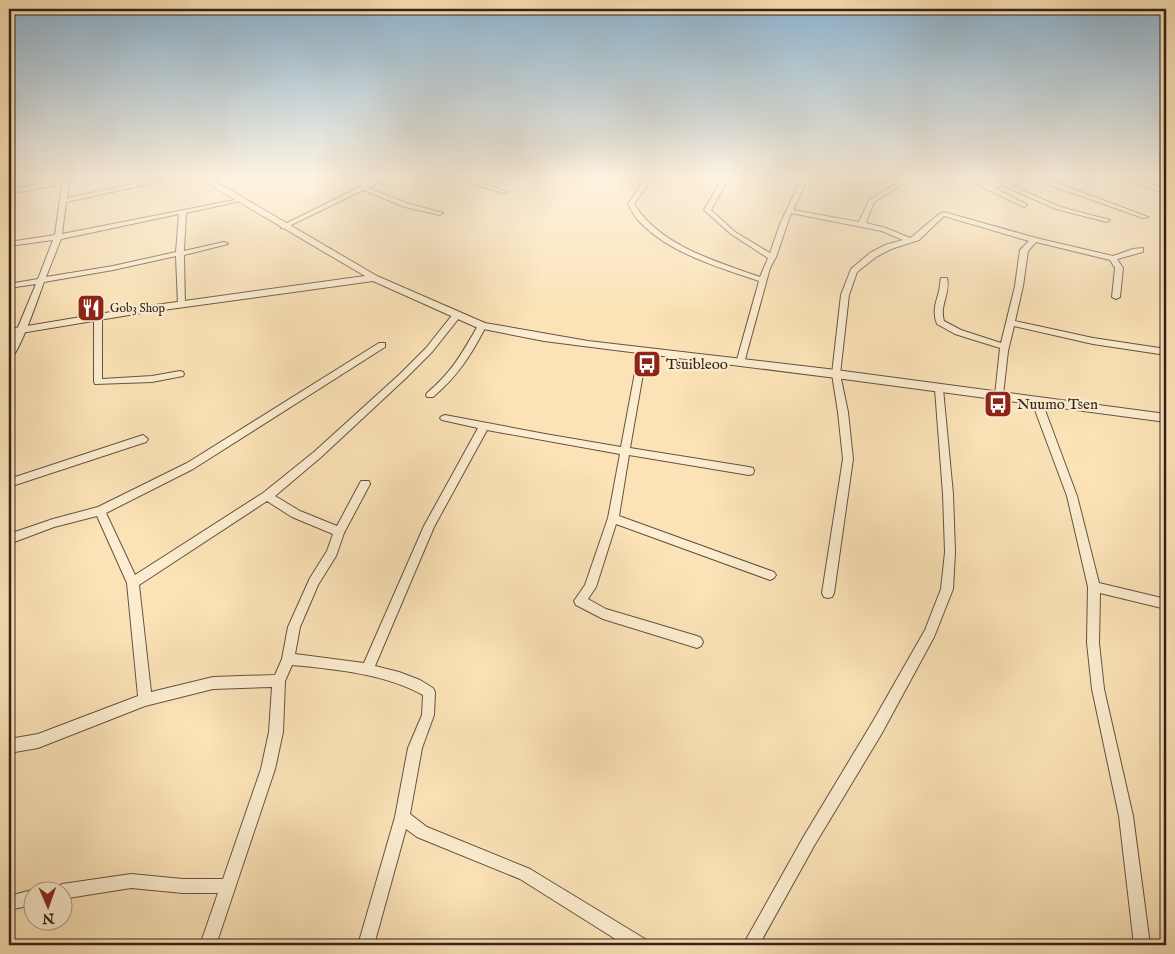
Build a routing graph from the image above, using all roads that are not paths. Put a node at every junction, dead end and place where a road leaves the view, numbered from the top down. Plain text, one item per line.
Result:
1 (60, 221) edge
2 (138, 221) edge
3 (183, 221) edge
4 (272, 221) edge
5 (296, 221) edge
6 (644, 221) edge
7 (719, 221) edge
8 (785, 221) edge
9 (842, 221) edge
10 (863, 221) edge
11 (935, 221) edge
12 (967, 221) edge
13 (862, 224) junction
14 (283, 227) junction
15 (58, 237) junction
16 (910, 240) junction
17 (1034, 240) junction
18 (9, 244) edge
19 (224, 244) dead end
20 (1140, 250) dead end
21 (180, 253) junction
22 (772, 256) junction
23 (1113, 258) junction
24 (374, 278) junction
25 (762, 280) junction
26 (944, 280) dead end
27 (40, 281) junction
28 (9, 286) edge
29 (1116, 297) dead end
30 (182, 305) junction
31 (456, 316) junction
32 (98, 318) junction
33 (1012, 323) junction
34 (482, 326) junction
35 (22, 330) junction
36 (9, 332) edge
37 (382, 345) dead end
38 (1005, 347) junction
39 (643, 351) junction
40 (1166, 352) edge
41 (9, 357) edge
42 (740, 363) junction
43 (180, 374) dead end
44 (836, 374) junction
45 (939, 389) junction
46 (430, 395) dead end
47 (999, 395) junction
48 (1036, 402) junction
49 (445, 418) dead end
50 (1166, 418) edge
51 (484, 426) junction
52 (143, 438) dead end
53 (625, 450) junction
54 (750, 471) dead end
55 (9, 483) edge
56 (365, 484) dead end
57 (267, 496) junction
58 (100, 511) junction
59 (613, 518) junction
60 (339, 532) junction
61 (9, 539) edge
62 (770, 575) dead end
63 (133, 583) junction
64 (1094, 587) junction
65 (828, 593) dead end
66 (1166, 604) edge
67 (696, 642) dead end
68 (288, 659) junction
69 (368, 671) junction
70 (280, 681) junction
71 (145, 700) junction
72 (9, 746) edge
73 (402, 817) junction
74 (227, 886) junction
75 (72, 890) edge
76 (22, 900) edge
77 (9, 903) edge
78 (208, 945) edge
79 (366, 945) edge
80 (639, 945) edge
81 (751, 945) edge
82 (1142, 945) edge

1 - 15 street
2 - 15 street
3 - 21 street
4 - 14 street
5 - 14 street
6 - 25 street
7 - 22 street
8 - 22 street
9 - 13 street
10 - 13 street
11 - 16 street
12 - 17 street
13 - 16 street
14 - 24 street
15 - 18 street
15 - 27 street
16 - 44 street
17 - 23 street
17 - 33 street
19 - 21 street
20 - 23 street
21 - 27 street
21 - 30 street
22 - 25 street
23 - 29 street
24 - 30 street
24 - 31 street
25 - 42 street
26 - 38 street
27 - 28 street
27 - 35 street
30 - 32 street
31 - 34 street
31 - 57 street
32 - 35 street
32 - 43 street
33 - 38 street
33 - 40 street
34 - 39 street
34 - 46 street
35 - 36 street
35 - 41 street
37 - 58 street
38 - 47 street
39 - 42 street
39 - 53 street
42 - 44 street
44 - 45 street
44 - 65 street
45 - 47 street
45 - 81 street
47 - 48 street
48 - 50 street
48 - 64 street
49 - 51 street
51 - 53 street
51 - 69 street
52 - 55 street
53 - 54 street
53 - 59 street
56 - 60 street
57 - 60 street
57 - 63 street
58 - 61 street
58 - 63 street
59 - 62 street
59 - 67 street
60 - 68 street
63 - 71 street
64 - 66 street
64 - 82 street
68 - 69 street
68 - 70 street
69 - 73 street
70 - 71 street
70 - 74 street
71 - 72 street
73 - 79 street
73 - 80 street
74 - 75 street
74 - 78 street
76 - 77 street

